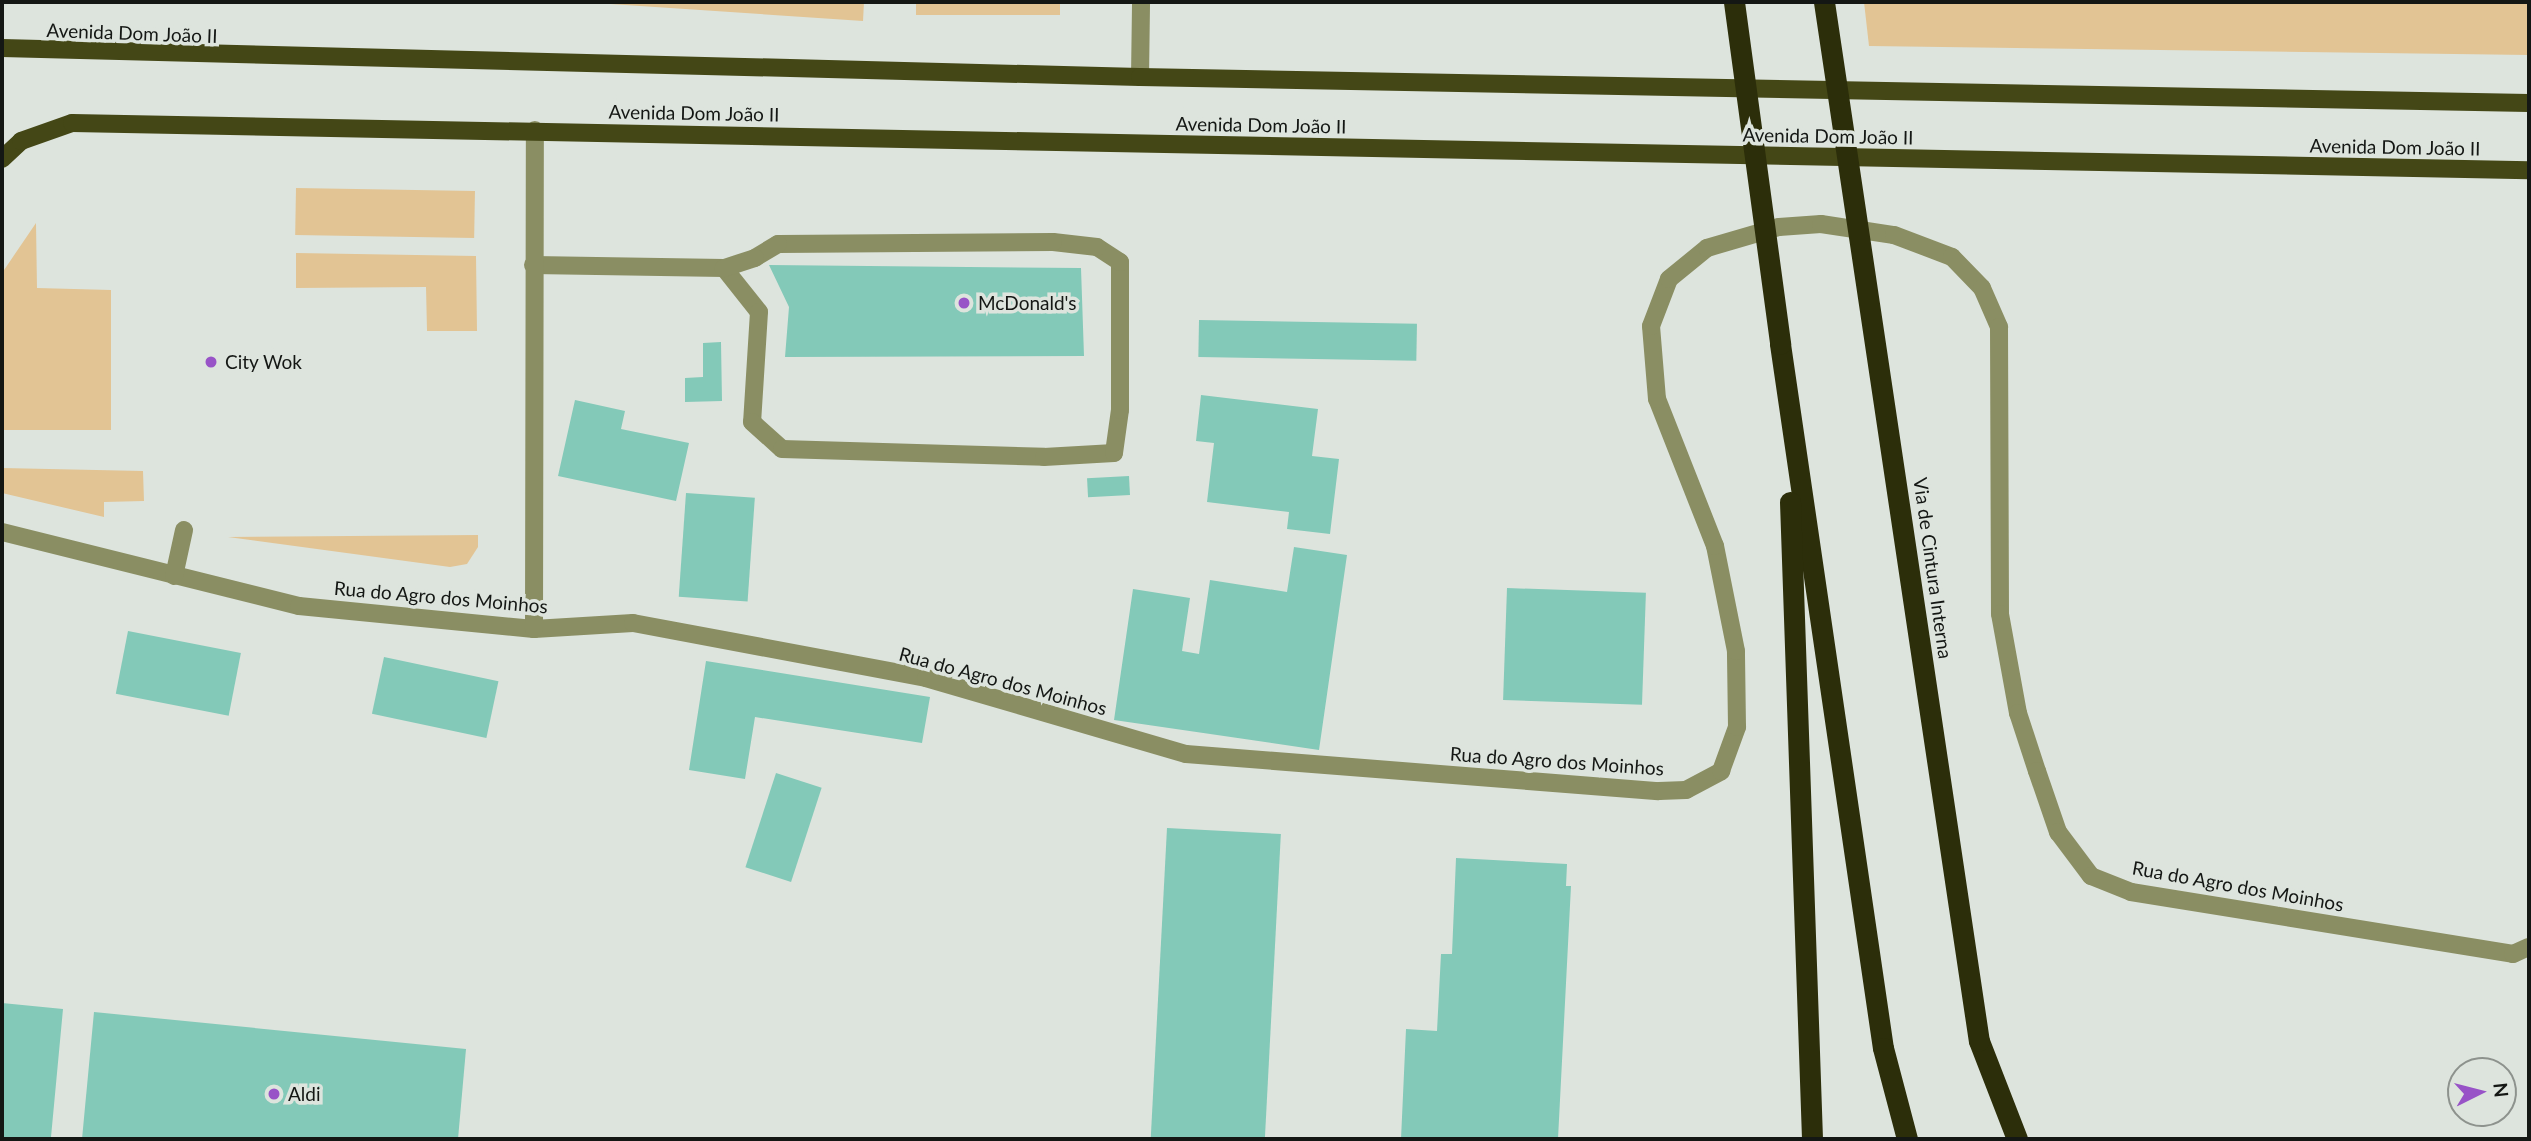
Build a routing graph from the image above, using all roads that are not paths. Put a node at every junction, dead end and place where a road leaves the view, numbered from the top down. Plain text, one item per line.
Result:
1 (1141, 2) edge
2 (1734, 2) edge
3 (1824, 2) edge
4 (2, 48) edge
5 (1140, 77) junction
6 (2529, 103) edge
7 (536, 130) junction
8 (2, 159) edge
9 (2529, 170) edge
10 (533, 265) junction
11 (724, 268) junction
12 (1791, 436) junction
13 (184, 530) dead end
14 (2, 532) edge
15 (174, 576) junction
16 (534, 629) junction
17 (2529, 947) edge
18 (1979, 1041) junction
19 (1812, 1139) edge
20 (1907, 1139) edge
21 (2001, 1139) edge
22 (2017, 1139) edge

1 - 5 street
2 - 12 highway, bridge
3 - 18 highway, Via de Cintura Interna, bridge
4 - 5 main road, Avenida Dom João II
5 - 6 main road, Avenida Dom João II
7 - 8 main road, Avenida Dom João II
7 - 9 main road, Avenida Dom João II
7 - 10 street
10 - 11 street
10 - 16 street
11 - 11 street
12 - 19 highway
12 - 20 highway
13 - 15 street
14 - 15 street, Rua do Agro dos Moinhos
15 - 16 street, Rua do Agro dos Moinhos
16 - 17 street, Rua do Agro dos Moinhos
18 - 21 highway, Via de Cintura Interna
18 - 22 highway

